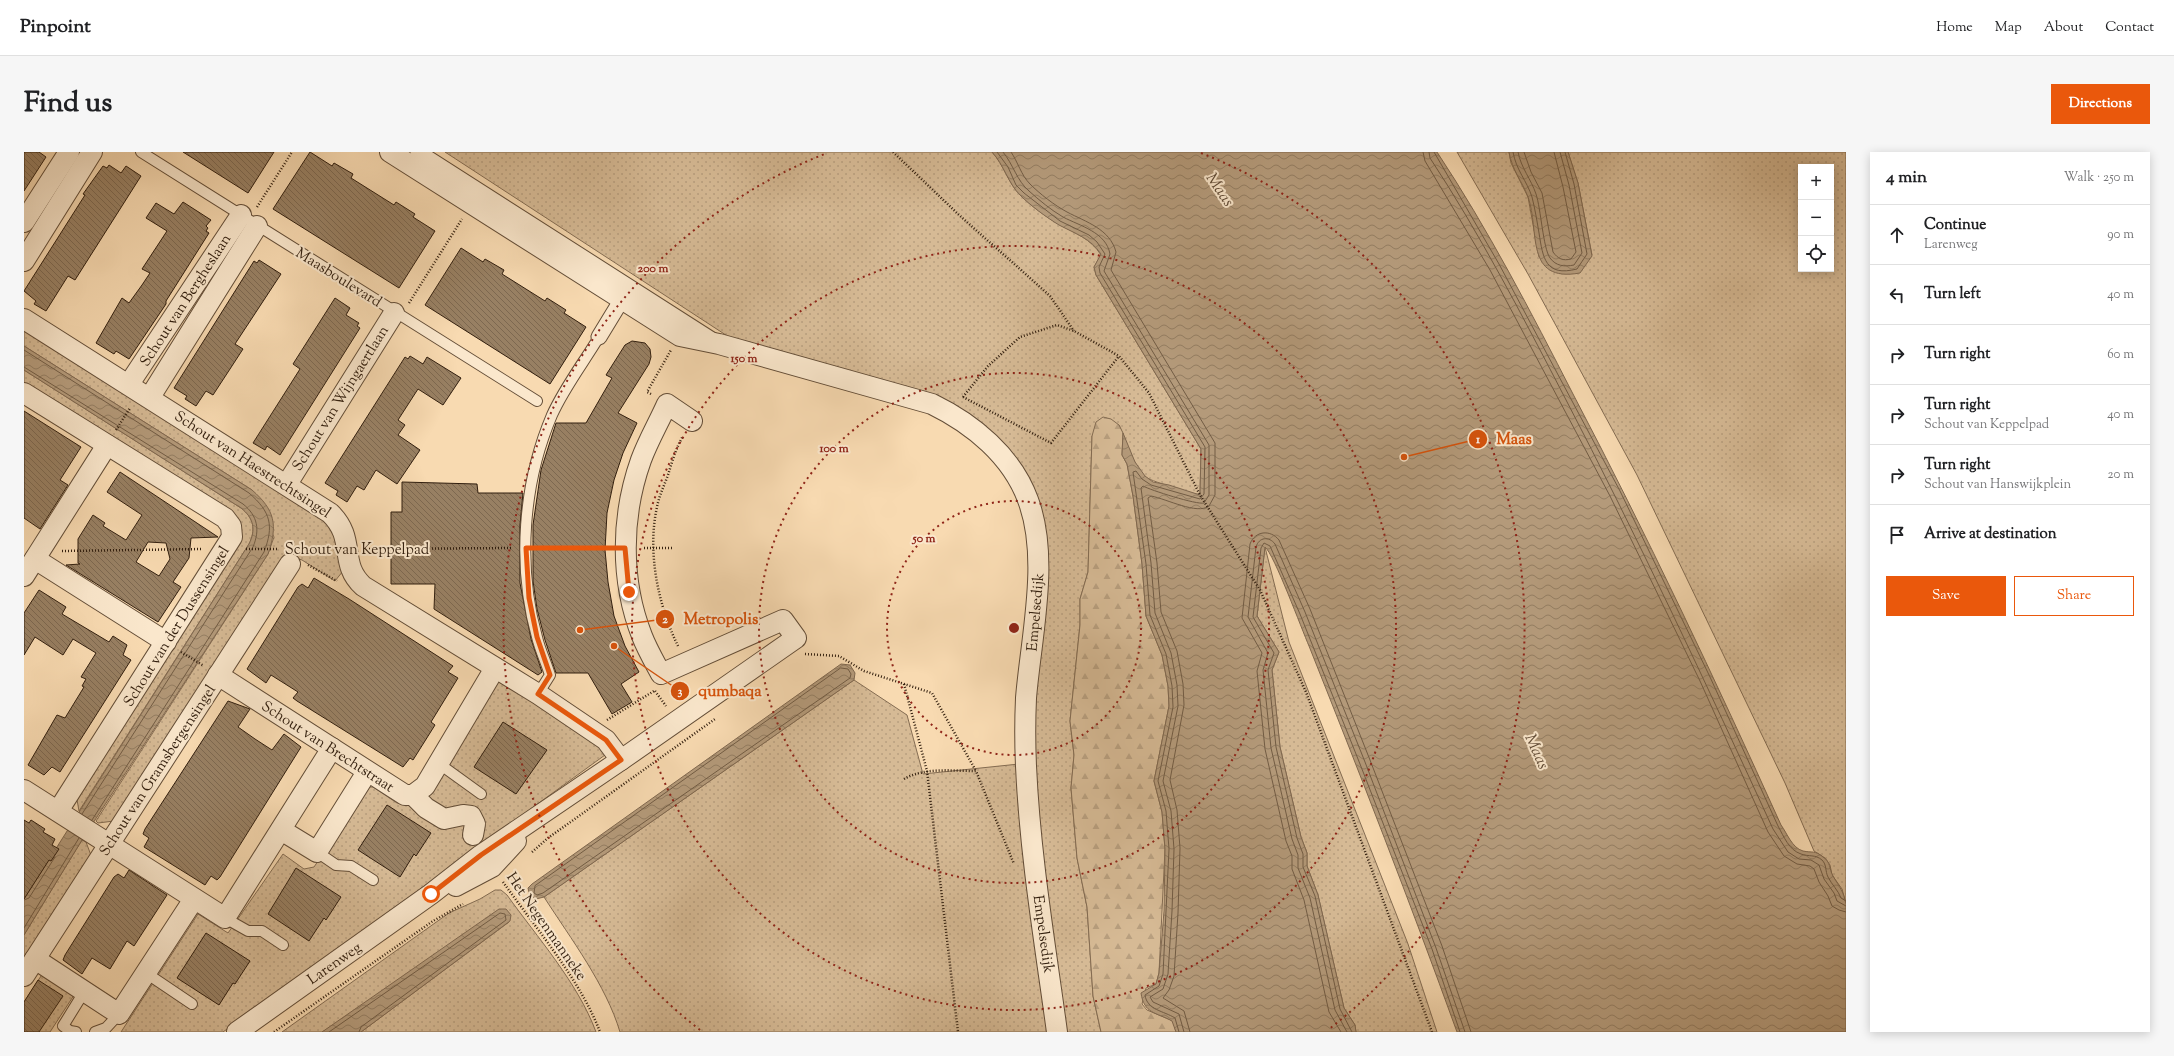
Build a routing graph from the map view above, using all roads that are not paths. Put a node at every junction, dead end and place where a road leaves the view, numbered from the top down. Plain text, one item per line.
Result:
1 (69, 152) edge
2 (92, 152) edge
3 (141, 152) edge
4 (390, 152) edge
5 (418, 152) edge
6 (241, 215) junction
7 (24, 222) edge
8 (257, 226) junction
9 (24, 261) edge
10 (626, 293) junction
11 (397, 315) junction
12 (24, 319) edge
13 (599, 337) joint
14 (140, 391) junction
15 (24, 392) edge
16 (537, 401) dead end
17 (692, 421) road end
18 (107, 445) junction
19 (287, 484) junction
20 (29, 553) edge
21 (290, 554) road end
22 (24, 576) edge
23 (172, 646) junction
24 (495, 668) junction
25 (214, 672) junction
26 (538, 694) junction
27 (332, 748) junction
28 (621, 760) junction
29 (438, 763) junction
30 (367, 772) junction
31 (24, 790) edge
32 (481, 794) dead end
33 (413, 795) junction
34 (63, 814) junction
35 (281, 830) junction
36 (473, 835) dead end
37 (103, 840) junction
38 (317, 852) junction
39 (373, 880) dead end
40 (194, 899) junction
41 (225, 918) junction
42 (283, 945) dead end
43 (35, 959) junction
44 (146, 973) junction
45 (24, 976) edge
46 (84, 992) junction
47 (192, 1004) dead end
48 (119, 1014) junction
49 (76, 1032) edge
50 (95, 1032) edge
51 (237, 1032) edge
52 (1057, 1032) edge

1 - 7 street
2 - 9 street
3 - 6 lane, Maasboulevard
4 - 10 street
5 - 10 street
6 - 8 lane, Maasboulevard
6 - 14 street, Schout van Bergheslaan
8 - 11 lane, Maasboulevard
8 - 14 street, Schout van Bergheslaan
10 - 13 street
10 - 52 street, Empelsedijk
11 - 16 lane, Maasboulevard
11 - 19 street, Schout van Wijngaertlaan
12 - 14 street, Schout van Haestrechtsingel
13 - 26 lane
14 - 19 street, Schout van Haestrechtsingel
15 - 18 street, Schout van der Dussensingel
17 - 28 street, Larenweg
18 - 20 street
18 - 23 street, Schout van der Dussensingel
19 - 24 street, Schout van Haestrechtsingel
20 - 22 street
20 - 23 street
21 - 25 street, Schout van Gramsbergensingel
23 - 34 street, Schout van der Dussensingel
24 - 26 street
24 - 29 street, Schout van Brechtstraat
25 - 27 street, Schout van Brechtstraat
25 - 37 street, Schout van Gramsbergensingel
26 - 28 street
27 - 30 street, Schout van Brechtstraat
27 - 35 street
28 - 51 street, Larenweg
29 - 32 lane
29 - 33 street, Schout van Brechtstraat
30 - 33 street, Schout van Brechtstraat
30 - 38 street
31 - 34 street
33 - 36 street
34 - 37 street
35 - 38 street
35 - 41 street
37 - 40 street
37 - 43 street, Schout van Gramsbergensingel
38 - 39 lane
40 - 41 street
40 - 44 street
41 - 42 lane
43 - 45 street, Schout van Gramsbergensingel
43 - 46 street
44 - 47 lane
44 - 48 street
46 - 48 street
46 - 49 lane
48 - 50 lane

